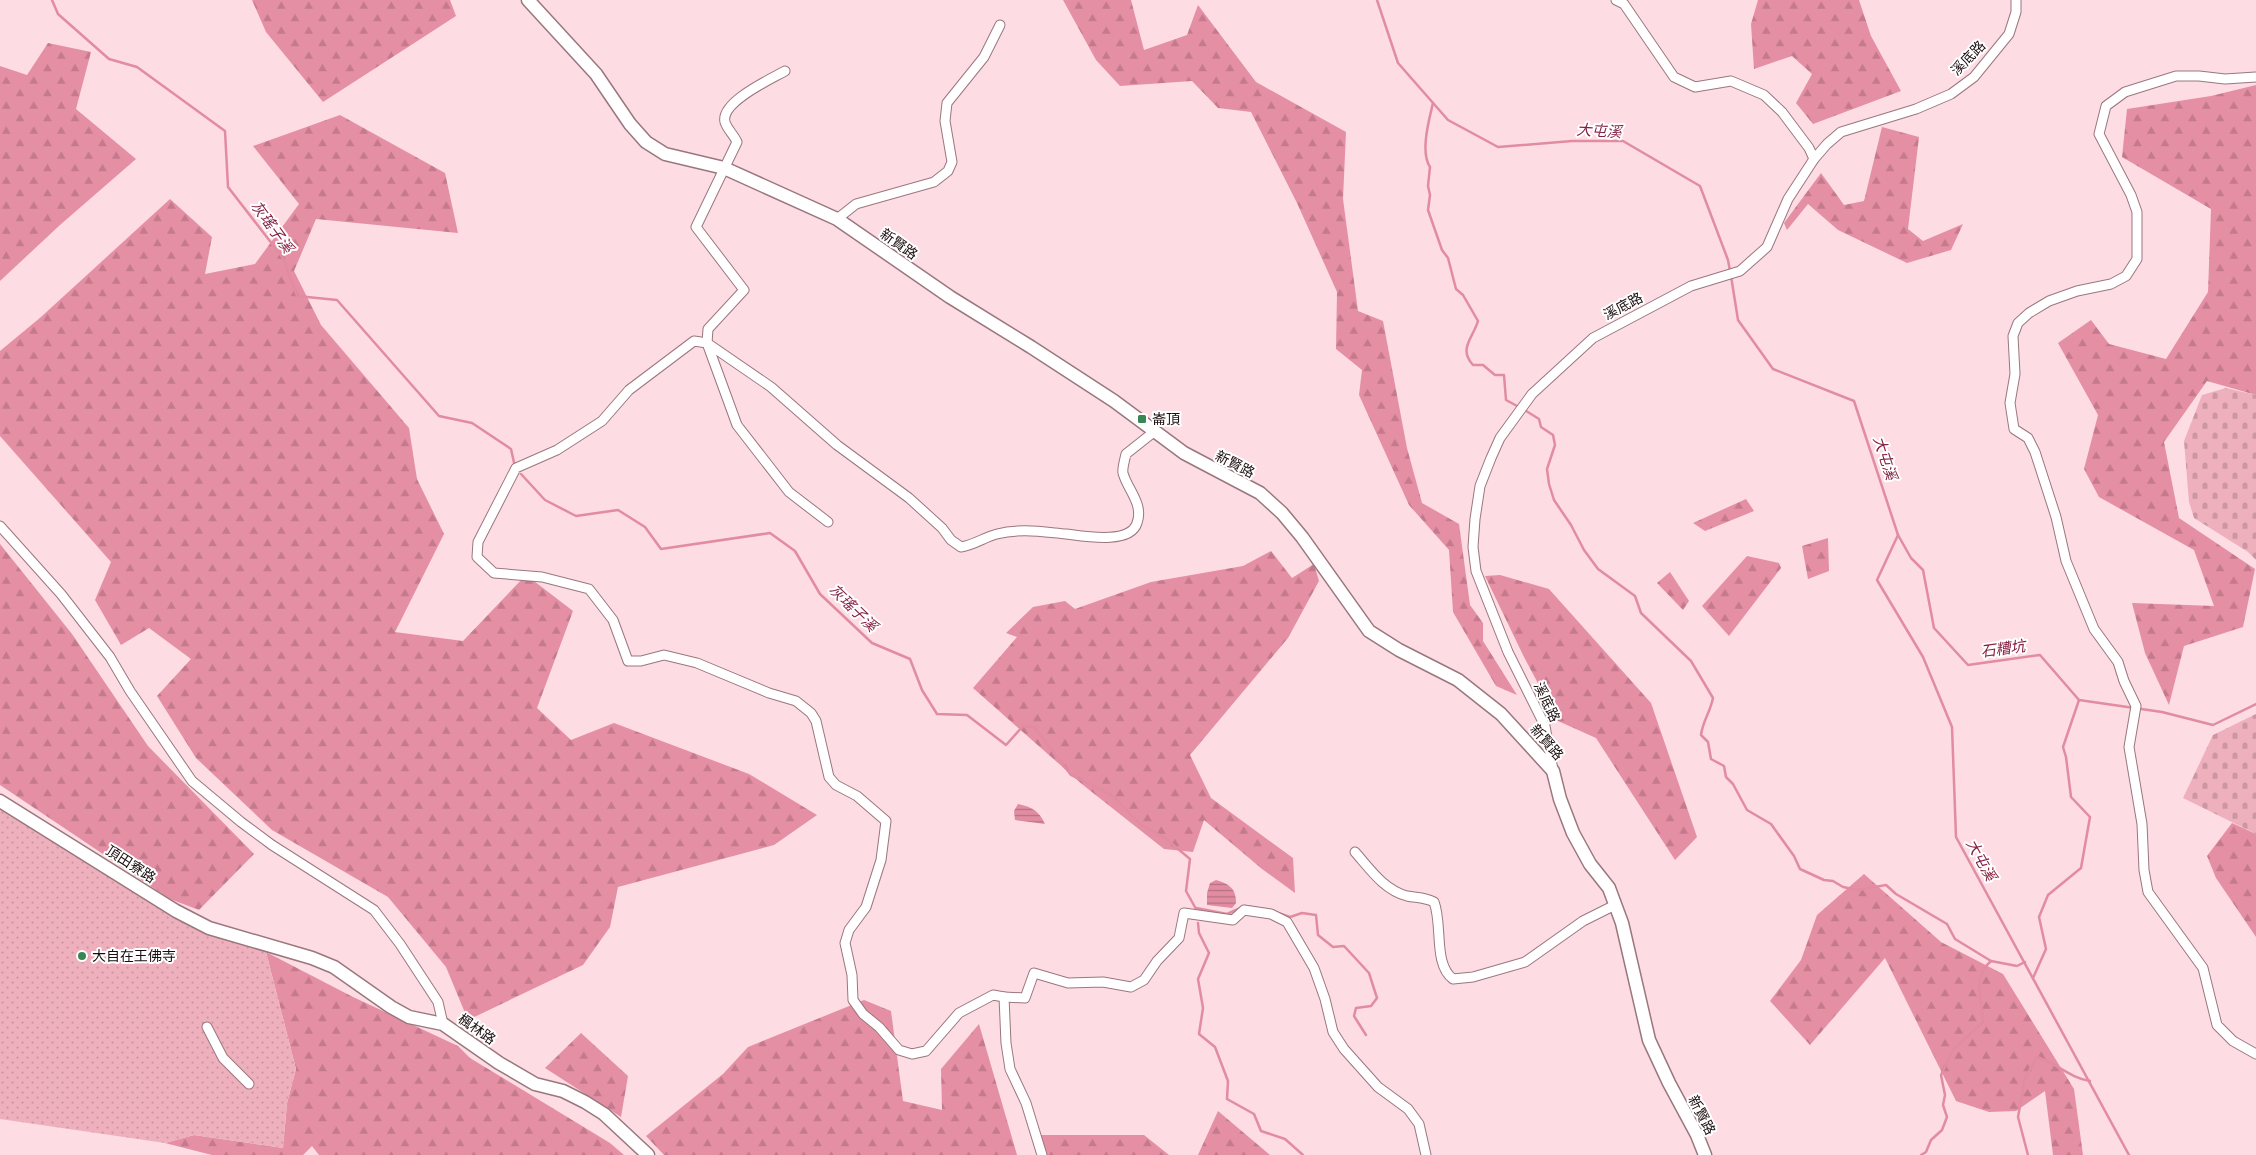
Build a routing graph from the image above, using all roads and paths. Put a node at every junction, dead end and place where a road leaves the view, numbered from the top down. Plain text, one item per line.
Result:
1 (528, 0) edge
2 (2016, 0) edge
3 (1623, 1) edge
4 (1000, 25) dead end
5 (785, 71) dead end
6 (2256, 77) edge
7 (1814, 159) junction
8 (724, 168) junction
9 (837, 219) junction
10 (707, 343) junction
11 (1155, 431) junction
12 (828, 522) dead end
13 (0, 526) edge
14 (1553, 770) junction
15 (0, 801) edge
16 (1355, 852) dead end
17 (1615, 905) junction
18 (250, 941) joint
19 (1004, 997) junction
20 (443, 1024) junction
21 (206, 1027) dead end
22 (2256, 1054) edge
23 (249, 1084) dead end
24 (648, 1155) edge
25 (1042, 1155) edge
26 (1426, 1155) edge
27 (1705, 1155) edge

1 - 8 street, 新賢路
2 - 7 street, 溪底路
3 - 7 street
4 - 9 street
5 - 8 street
6 - 22 street
7 - 14 street, 溪底路
8 - 9 street, 新賢路
8 - 10 street
9 - 11 street, 新賢路
10 - 11 street
10 - 12 street
10 - 19 street
11 - 14 street, 新賢路
13 - 20 street
14 - 17 street, 新賢路
15 - 18 street, 頂田寮路
16 - 17 street
17 - 27 street, 新賢路
18 - 20 street, 楓林路
19 - 25 street
19 - 26 street
20 - 24 street, 楓林路
21 - 23 street

